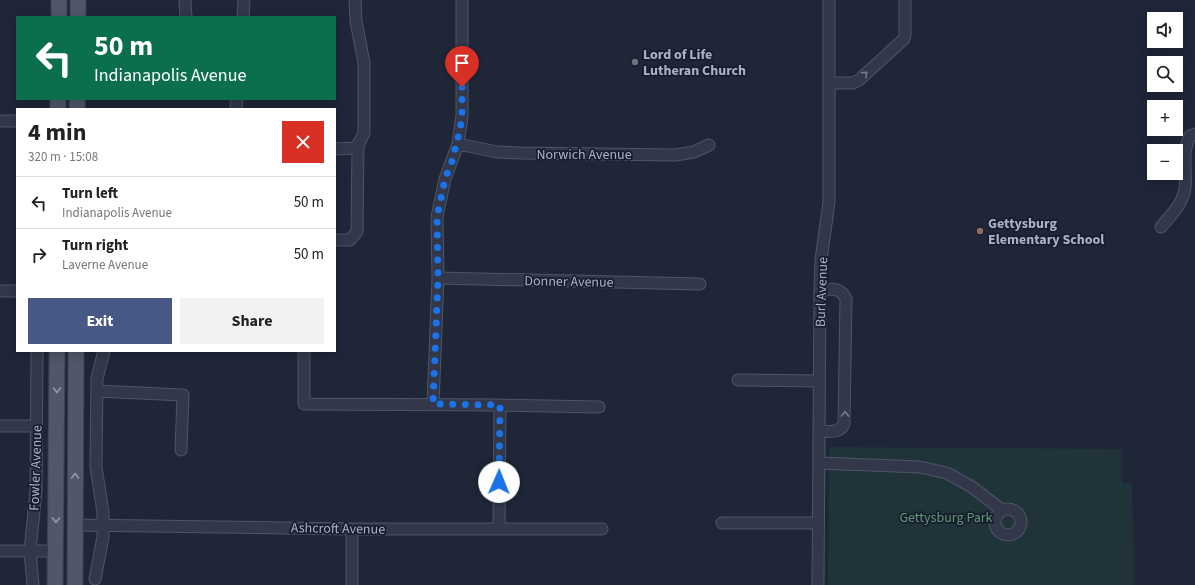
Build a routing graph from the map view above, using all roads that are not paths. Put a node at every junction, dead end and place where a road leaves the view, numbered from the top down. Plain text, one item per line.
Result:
1 (59, 0) edge
2 (78, 0) edge
3 (186, 0) edge
4 (244, 0) edge
5 (355, 0) edge
6 (462, 0) edge
7 (829, 0) edge
8 (905, 0) edge
9 (59, 16) edge
10 (78, 16) edge
11 (186, 16) edge
12 (244, 16) edge
13 (829, 83) junction
14 (0, 121) edge
15 (16, 121) edge
16 (1195, 134) edge
17 (458, 144) junction
18 (358, 145) junction
19 (709, 145) dead end
20 (336, 149) edge
21 (1161, 227) dead end
22 (336, 240) edge
23 (438, 278) junction
24 (700, 284) dead end
25 (820, 289) junction
26 (0, 291) edge
27 (16, 291) edge
28 (37, 352) edge
29 (57, 352) edge
30 (76, 352) edge
31 (104, 352) edge
32 (304, 352) edge
33 (738, 380) dead end
34 (819, 381) junction
35 (97, 391) junction
36 (433, 404) junction
37 (500, 405) junction
38 (599, 407) dead end
39 (0, 426) edge
40 (36, 426) junction
41 (819, 431) junction
42 (181, 450) dead end
43 (819, 463) junction
44 (1002, 510) dead end
45 (722, 523) dead end
46 (818, 523) junction
47 (75, 525) junction
48 (103, 525) junction
49 (352, 529) junction
50 (499, 529) junction
51 (602, 529) dead end
52 (0, 551) edge
53 (30, 551) junction
54 (56, 551) junction
55 (95, 579) dead end
56 (33, 585) edge
57 (55, 585) edge
58 (75, 585) edge
59 (352, 585) edge
60 (818, 585) edge

1 - 9 main road
2 - 10 main road
3 - 11 street
4 - 12 street
5 - 18 street
6 - 17 street
7 - 13 street, Burl Avenue
13 -> 8 street
13 - 25 street, Burl Avenue
14 - 15 street
16 - 21 street
17 - 19 street, Norwich Avenue
17 - 23 street
18 - 20 street
18 - 22 street
23 - 24 street, Donner Avenue
23 - 36 street
25 - 34 street, Burl Avenue
41 -> 25 street
26 - 27 street
28 - 40 street, Fowler Avenue
29 -> 54 main road, Fowler Avenue
47 -> 30 main road
31 - 35 street
32 - 36 street
33 - 34 street
34 - 41 street, Burl Avenue
35 - 42 street
35 - 48 street
36 - 37 street
37 - 38 street
37 - 50 street
39 - 40 street
40 - 53 street, Fowler Avenue
41 - 43 street, Burl Avenue
43 - 44 street
43 - 46 street, Burl Avenue
45 - 46 street
46 - 60 street, Burl Avenue
47 - 48 street, Ashcroft Avenue
47 - 58 main road
48 - 49 street, Ashcroft Avenue
48 - 55 street
49 - 50 street, Ashcroft Avenue
49 - 59 street
50 - 51 street, Ashcroft Avenue
52 - 53 street
53 - 54 street
53 - 56 street, Fowler Avenue
54 - 57 main road, Fowler Avenue

